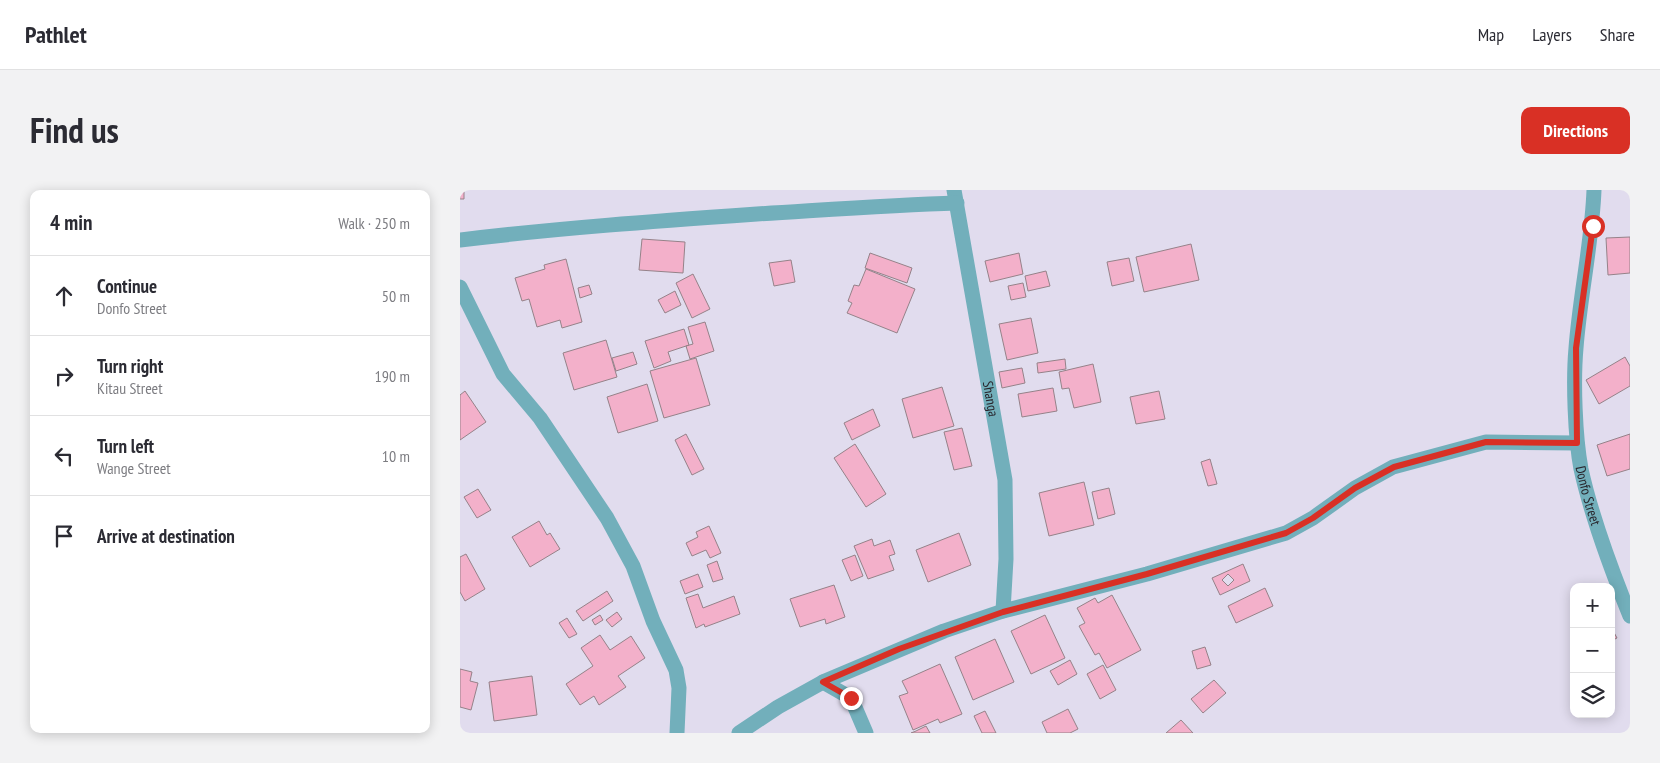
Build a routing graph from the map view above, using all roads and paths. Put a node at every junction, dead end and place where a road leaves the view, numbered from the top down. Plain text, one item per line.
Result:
1 (1594, 190) edge
2 (956, 196) edge
3 (460, 240) edge
4 (460, 286) edge
5 (1577, 443) junction
6 (1003, 612) junction
7 (1630, 616) edge
8 (823, 682) junction
9 (677, 733) edge
10 (739, 733) edge
11 (866, 733) edge

1 - 5 street, Donfo Street
2 - 3 street
2 - 6 street, Shanga
4 - 9 street
5 - 6 street
5 - 7 street, Donfo Street
6 - 8 street
8 - 10 street
8 - 11 street

